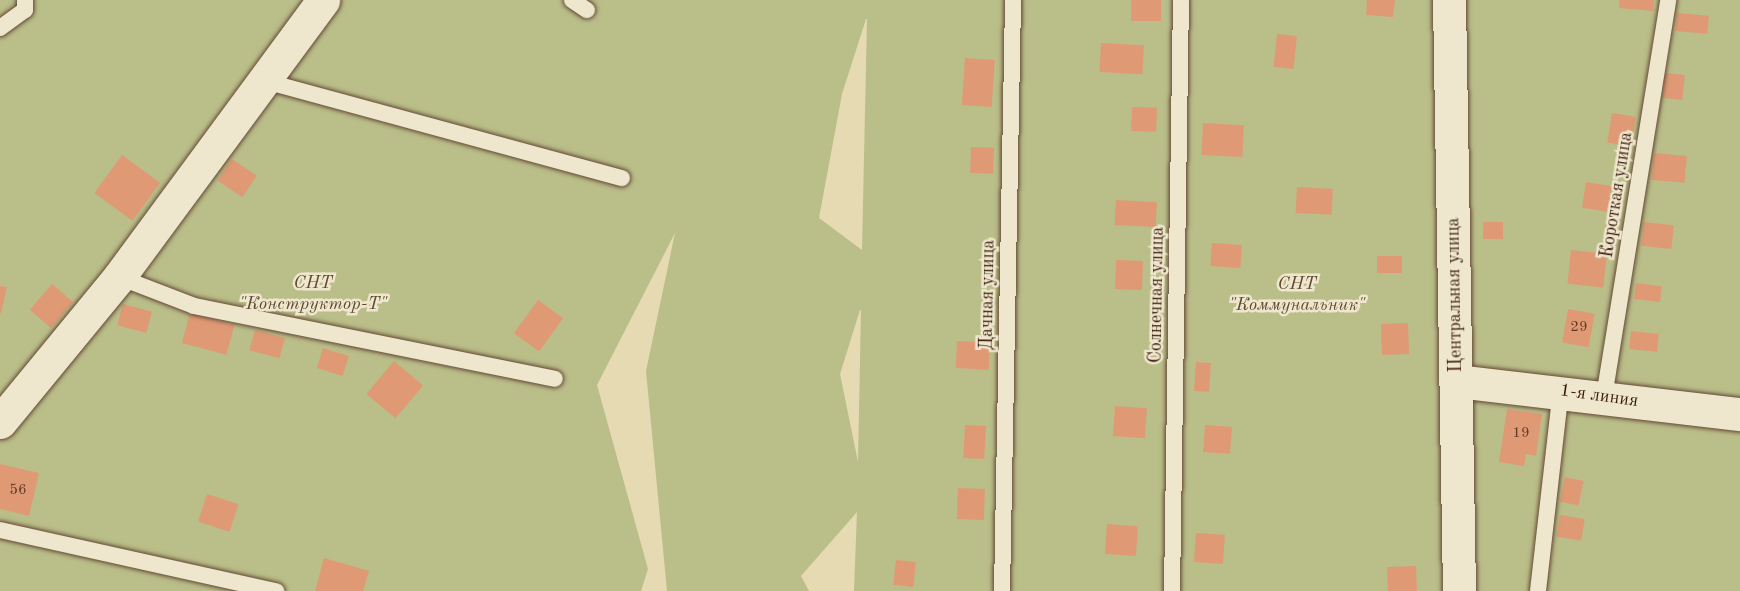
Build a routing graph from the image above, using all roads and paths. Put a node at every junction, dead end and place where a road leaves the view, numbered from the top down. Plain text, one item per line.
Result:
1 (26, 0) edge
2 (324, 0) edge
3 (572, 0) edge
4 (1013, 0) edge
5 (1181, 0) edge
6 (1449, 0) edge
7 (1668, 0) edge
8 (587, 10) dead end
9 (0, 28) edge
10 (261, 80) junction
11 (622, 178) dead end
12 (119, 277) junction
13 (555, 379) dead end
14 (1457, 381) junction
15 (1561, 390) junction
16 (1604, 396) junction
17 (1740, 414) edge
18 (0, 422) edge
19 (0, 530) edge
20 (276, 591) edge
21 (1002, 591) edge
22 (1172, 591) edge
23 (1459, 591) edge
24 (1538, 591) edge

1 - 9 lane
2 - 10 street
3 - 8 lane
4 - 21 lane, Дачная улица
5 - 22 lane, Солнечная улица
6 - 14 street, Центральная улица
7 - 16 lane, Короткая улица
10 - 11 lane
10 - 12 street
12 - 13 lane
12 - 18 street
14 - 15 street, 1-я линия
14 - 23 street, Центральная улица
15 - 16 street, 1-я линия
15 - 24 lane
16 - 17 street, 1-я линия
19 - 20 lane

